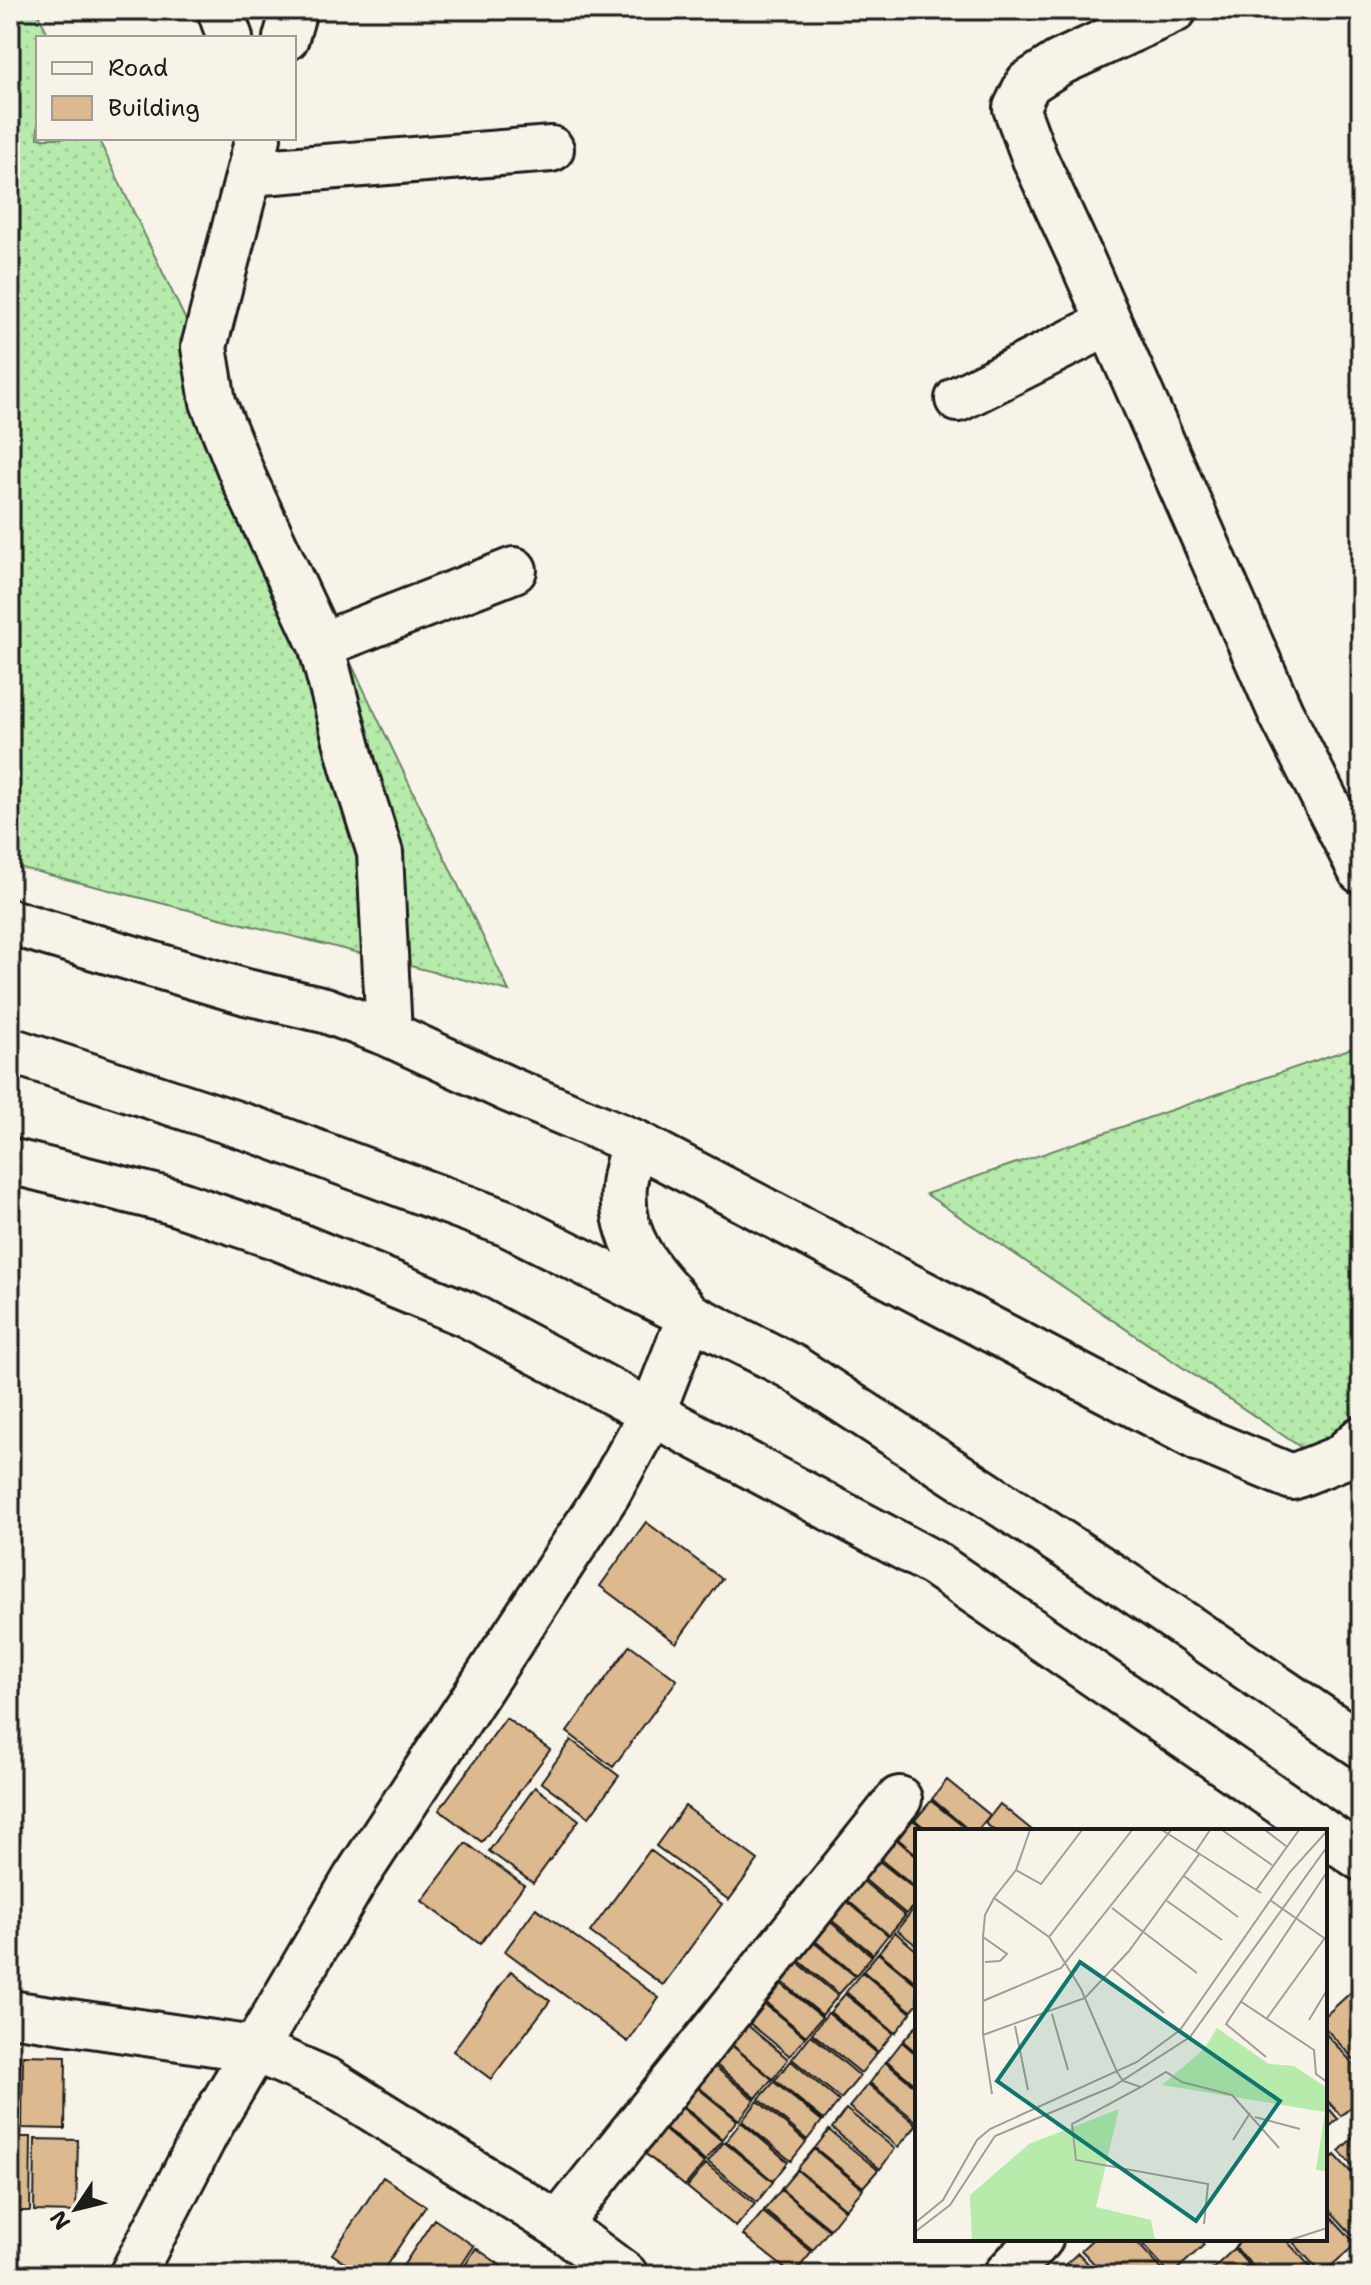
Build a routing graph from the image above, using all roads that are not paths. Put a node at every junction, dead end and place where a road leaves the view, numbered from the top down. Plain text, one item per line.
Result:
1 (220, 10) edge
2 (294, 10) edge
3 (1174, 10) edge
4 (229, 36) edge
5 (287, 36) edge
6 (551, 149) dead end
7 (254, 155) edge
8 (1109, 323) junction
9 (958, 399) dead end
10 (514, 570) dead end
11 (321, 645) junction
12 (1361, 871) edge
13 (10, 922) edge
14 (389, 1034) junction
15 (10, 1050) edge
16 (634, 1142) junction
17 (10, 1161) edge
18 (690, 1316) junction
19 (652, 1413) junction
20 (1361, 1439) edge
21 (1361, 1745) edge
22 (899, 1799) dead end
23 (1319, 1829) edge
24 (1327, 1835) edge
25 (1361, 1858) edge
26 (10, 2013) edge
27 (254, 2049) junction
28 (558, 2225) junction
29 (1038, 2241) edge
30 (132, 2275) edge
31 (625, 2275) edge
32 (1006, 2275) edge

1 - 4 street
2 - 5 street
3 - 8 street
6 - 7 street
7 - 11 street
8 - 9 street
8 - 12 street
10 - 11 street
11 - 14 street
13 - 14 street
14 - 16 street
15 - 18 street
16 - 18 street
16 - 20 street
17 - 19 street
18 - 19 street
18 - 21 street
19 - 23 street
19 - 27 street
22 - 28 street
24 - 25 street
26 - 27 street
27 - 28 street
27 - 30 street
28 - 31 street
29 - 32 street

